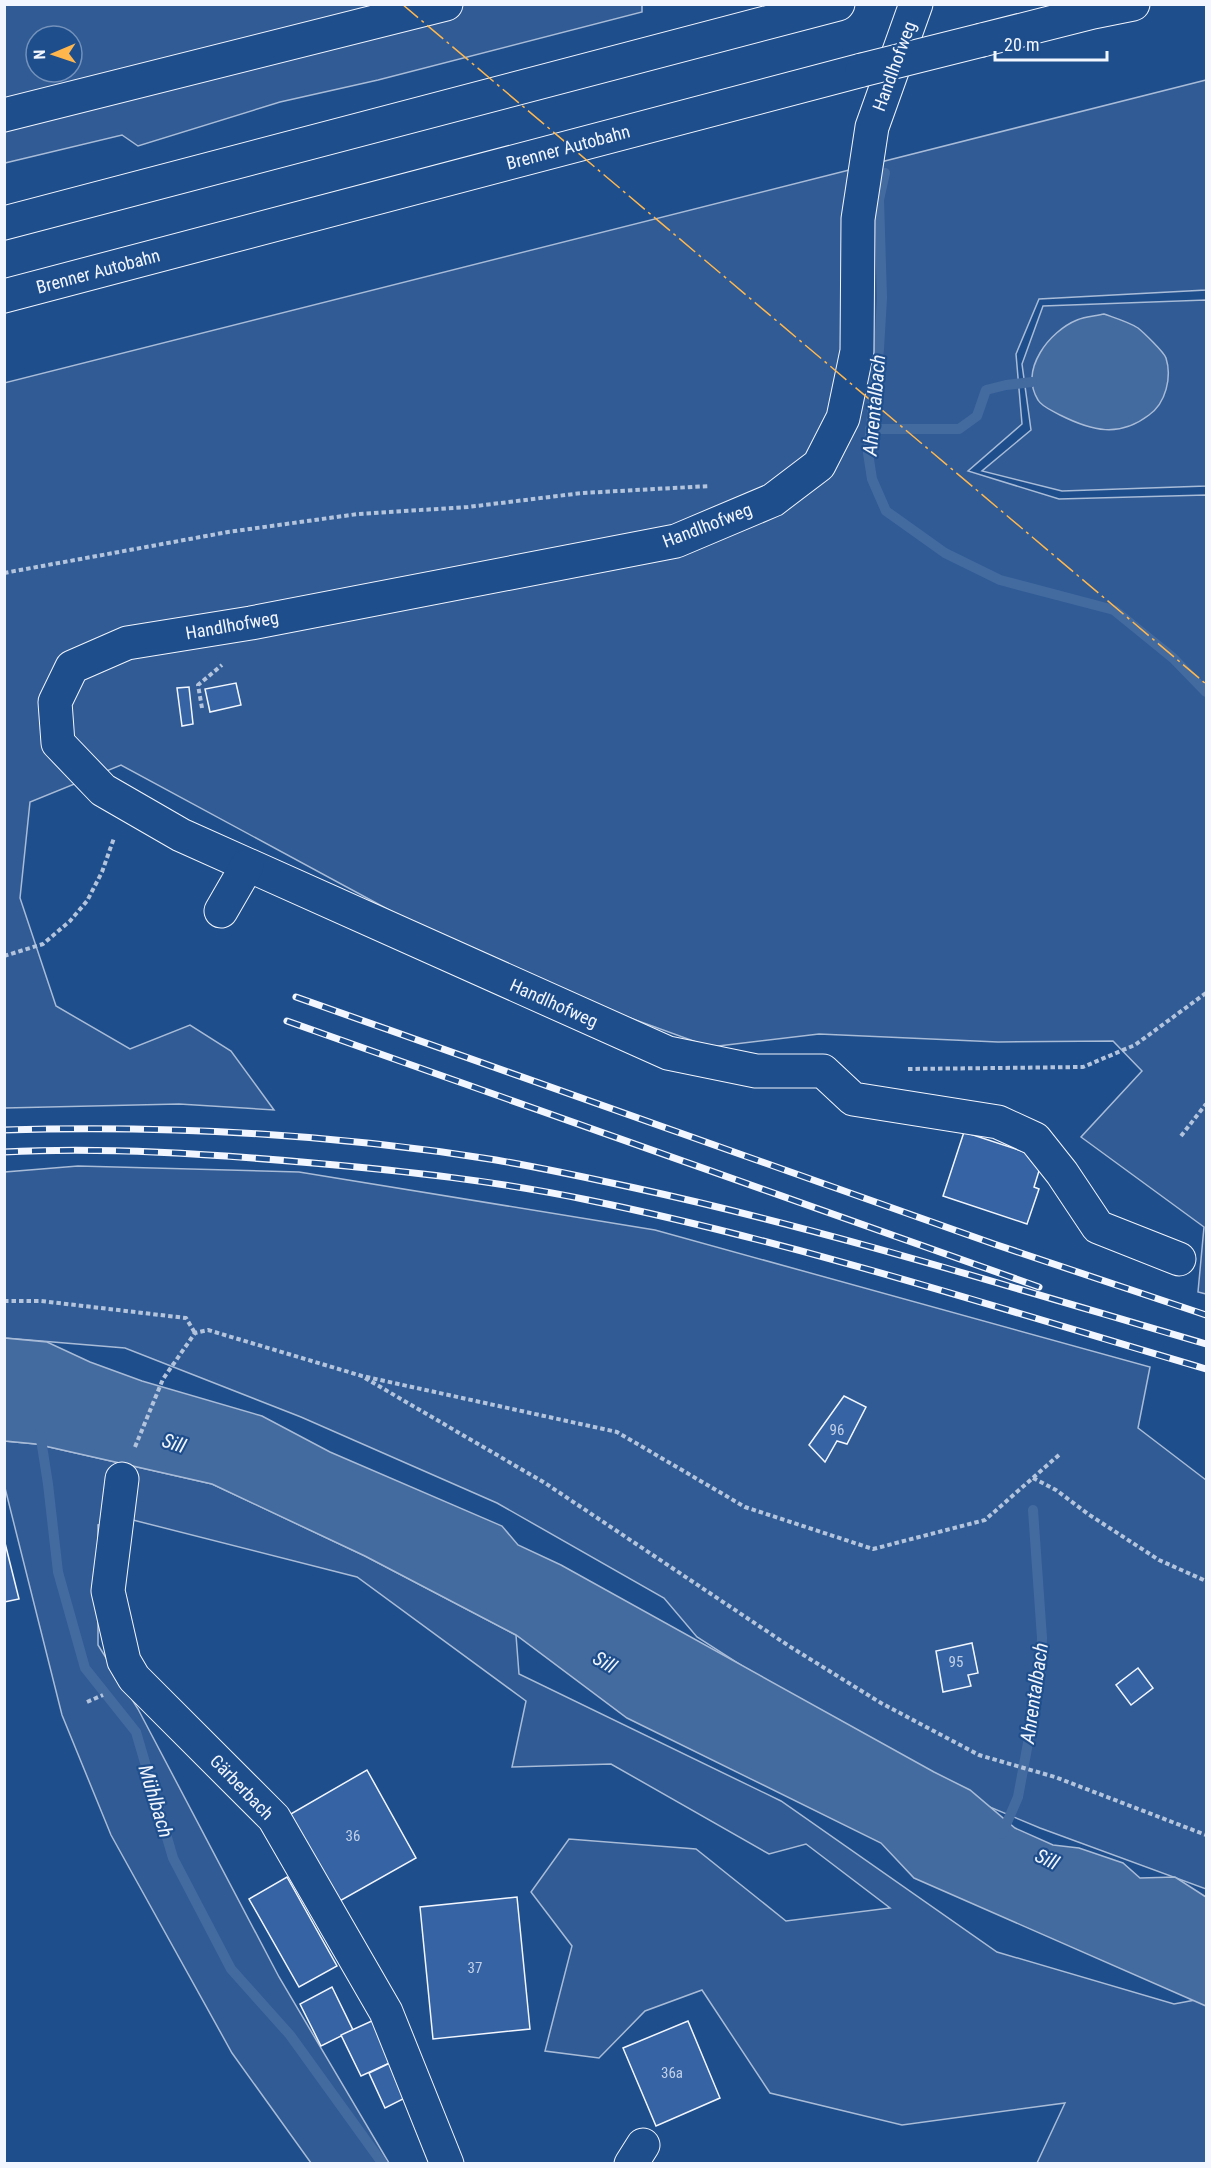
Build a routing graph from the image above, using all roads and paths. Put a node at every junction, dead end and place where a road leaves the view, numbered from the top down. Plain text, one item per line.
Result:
1 (446, 4) edge
2 (838, 4) edge
3 (916, 4) edge
4 (1133, 4) edge
5 (4, 115) edge
6 (4, 222) edge
7 (4, 296) edge
8 (715, 486) dead end
9 (4, 573) edge
10 (127, 804) junction
11 (247, 866) junction
12 (221, 911) dead end
13 (4, 956) edge
14 (1206, 993) edge
15 (904, 1069) dead end
16 (1206, 1104) edge
17 (1181, 1136) dead end
18 (1179, 1258) dead end
19 (4, 1301) edge
20 (195, 1333) junction
21 (362, 1376) junction
22 (1060, 1454) dead end
23 (1033, 1478) junction
24 (122, 1479) joint
25 (1206, 1581) edge
26 (1206, 1835) edge
27 (447, 2163) edge

1 - 5 main road
2 - 6 main road
3 - 10 main road, Handlhofweg
4 - 7 main road, Brenner Autobahn, bridge
8 - 9 path
10 - 11 main road, Handlhofweg
10 - 13 path
11 - 12 main road
11 - 18 main road, Handlhofweg
14 - 15 path
16 - 17 path
19 - 20 path
20 - 21 path
20 - 24 path
21 - 23 path
21 - 26 path
22 - 23 path
23 - 25 path
24 - 27 main road, Gärberbach

